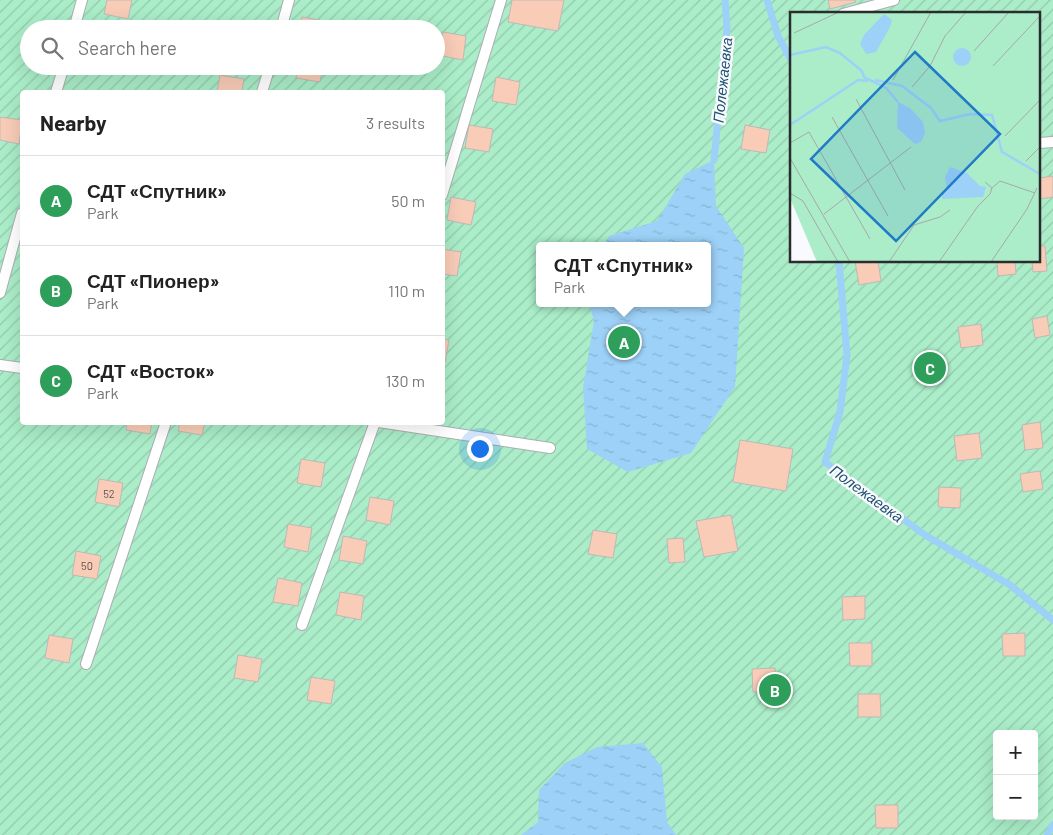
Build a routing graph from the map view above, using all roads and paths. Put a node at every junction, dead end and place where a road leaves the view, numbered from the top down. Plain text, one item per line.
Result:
1 (82, 0) edge
2 (289, 0) edge
3 (500, 0) edge
4 (894, 0) edge
5 (850, 12) edge
6 (76, 20) edge
7 (283, 20) edge
8 (61, 75) edge
9 (267, 75) edge
10 (57, 90) edge
11 (263, 90) edge
12 (1053, 142) edge
13 (1040, 143) edge
14 (445, 185) edge
15 (20, 220) edge
16 (0, 293) edge
17 (0, 365) edge
18 (20, 368) edge
19 (165, 425) edge
20 (374, 425) edge
21 (399, 425) edge
22 (550, 448) dead end
23 (302, 625) dead end
24 (86, 664) dead end

1 - 6 lane
2 - 7 lane
3 - 14 lane
4 - 5 lane
8 - 10 lane
9 - 11 lane
12 - 13 lane
15 - 16 lane
17 - 18 lane
19 - 24 lane
20 - 23 lane
21 - 22 lane

